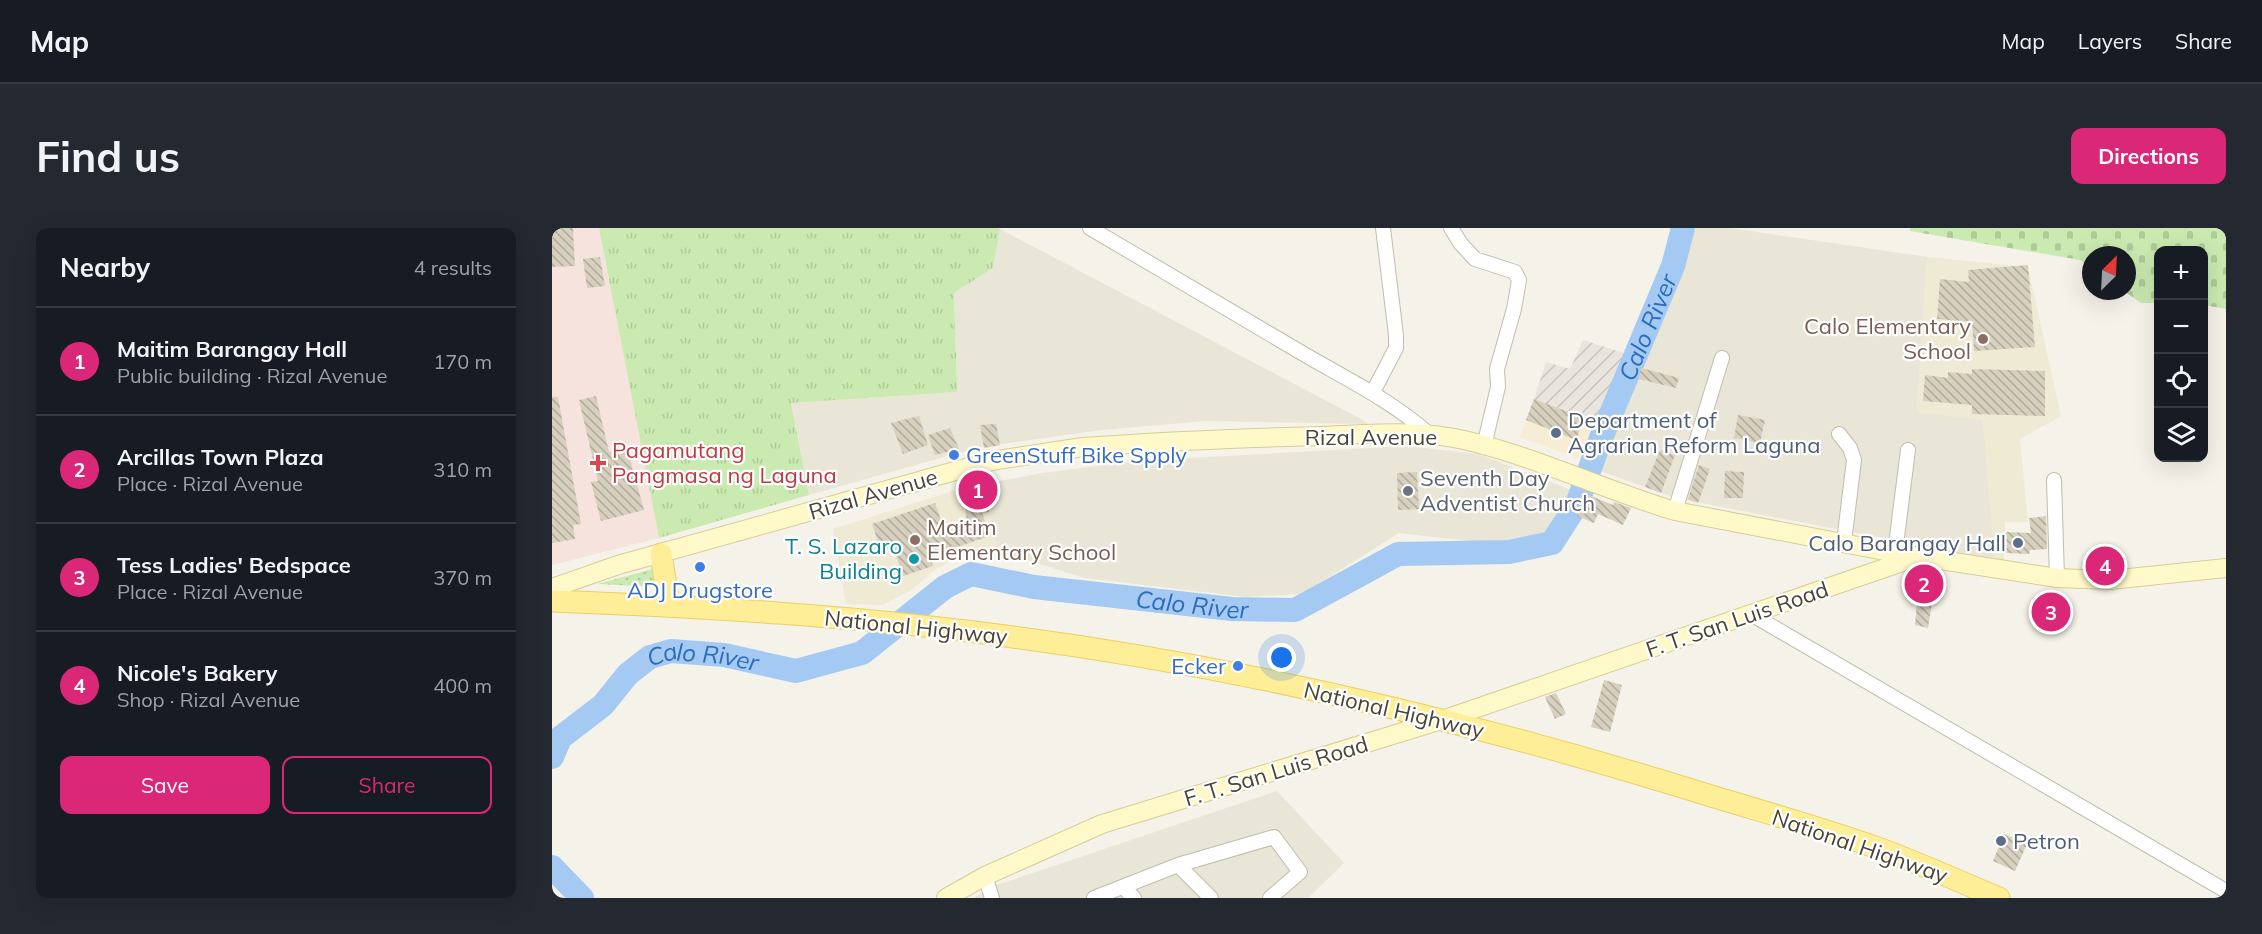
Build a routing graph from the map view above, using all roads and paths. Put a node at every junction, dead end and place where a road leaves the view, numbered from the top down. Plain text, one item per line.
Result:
1 (1090, 228) edge
2 (1383, 228) edge
3 (1451, 228) edge
4 (1722, 358) dead end
5 (1373, 392) junction
6 (1429, 434) junction
7 (1839, 434) dead end
8 (1484, 446) junction
9 (1908, 450) dead end
10 (2054, 480) dead end
11 (1675, 511) junction
12 (1844, 542) junction
13 (1895, 553) junction
14 (661, 554) junction
15 (1918, 556) junction
16 (2226, 568) edge
17 (2057, 578) junction
18 (552, 588) edge
19 (552, 602) edge
20 (669, 605) junction
21 (1751, 614) junction
22 (1445, 719) junction
23 (1178, 866) junction
24 (985, 876) junction
25 (1123, 887) junction
26 (2226, 891) edge
27 (946, 898) edge
28 (992, 898) edge
29 (1095, 898) edge
30 (1134, 898) edge
31 (1211, 898) edge
32 (1270, 898) edge
33 (1999, 898) edge

1 - 5 street
2 - 5 street
3 - 8 street
4 - 11 street
5 - 6 street
6 - 8 main road, Rizal Avenue
6 - 14 main road, Rizal Avenue
7 - 12 street
8 - 11 main road, Rizal Avenue
9 - 13 street
10 - 17 street
11 - 12 main road, Rizal Avenue
12 - 13 main road, Rizal Avenue
13 - 15 main road, Rizal Avenue
14 - 18 main road, Rizal Avenue
14 - 20 main road
15 - 17 main road, Rizal Avenue
15 - 21 main road, F. T. San Luis Road
16 - 17 main road, Rizal Avenue
19 - 20 main road, National Highway
20 - 22 main road, National Highway
21 - 22 main road, F. T. San Luis Road
21 - 26 street
22 - 24 main road, F. T. San Luis Road
22 - 33 main road, National Highway
23 - 25 street
23 - 31 street
23 - 32 street
24 - 27 main road, F. T. San Luis Road
24 - 28 street
25 - 29 street
25 - 30 street

